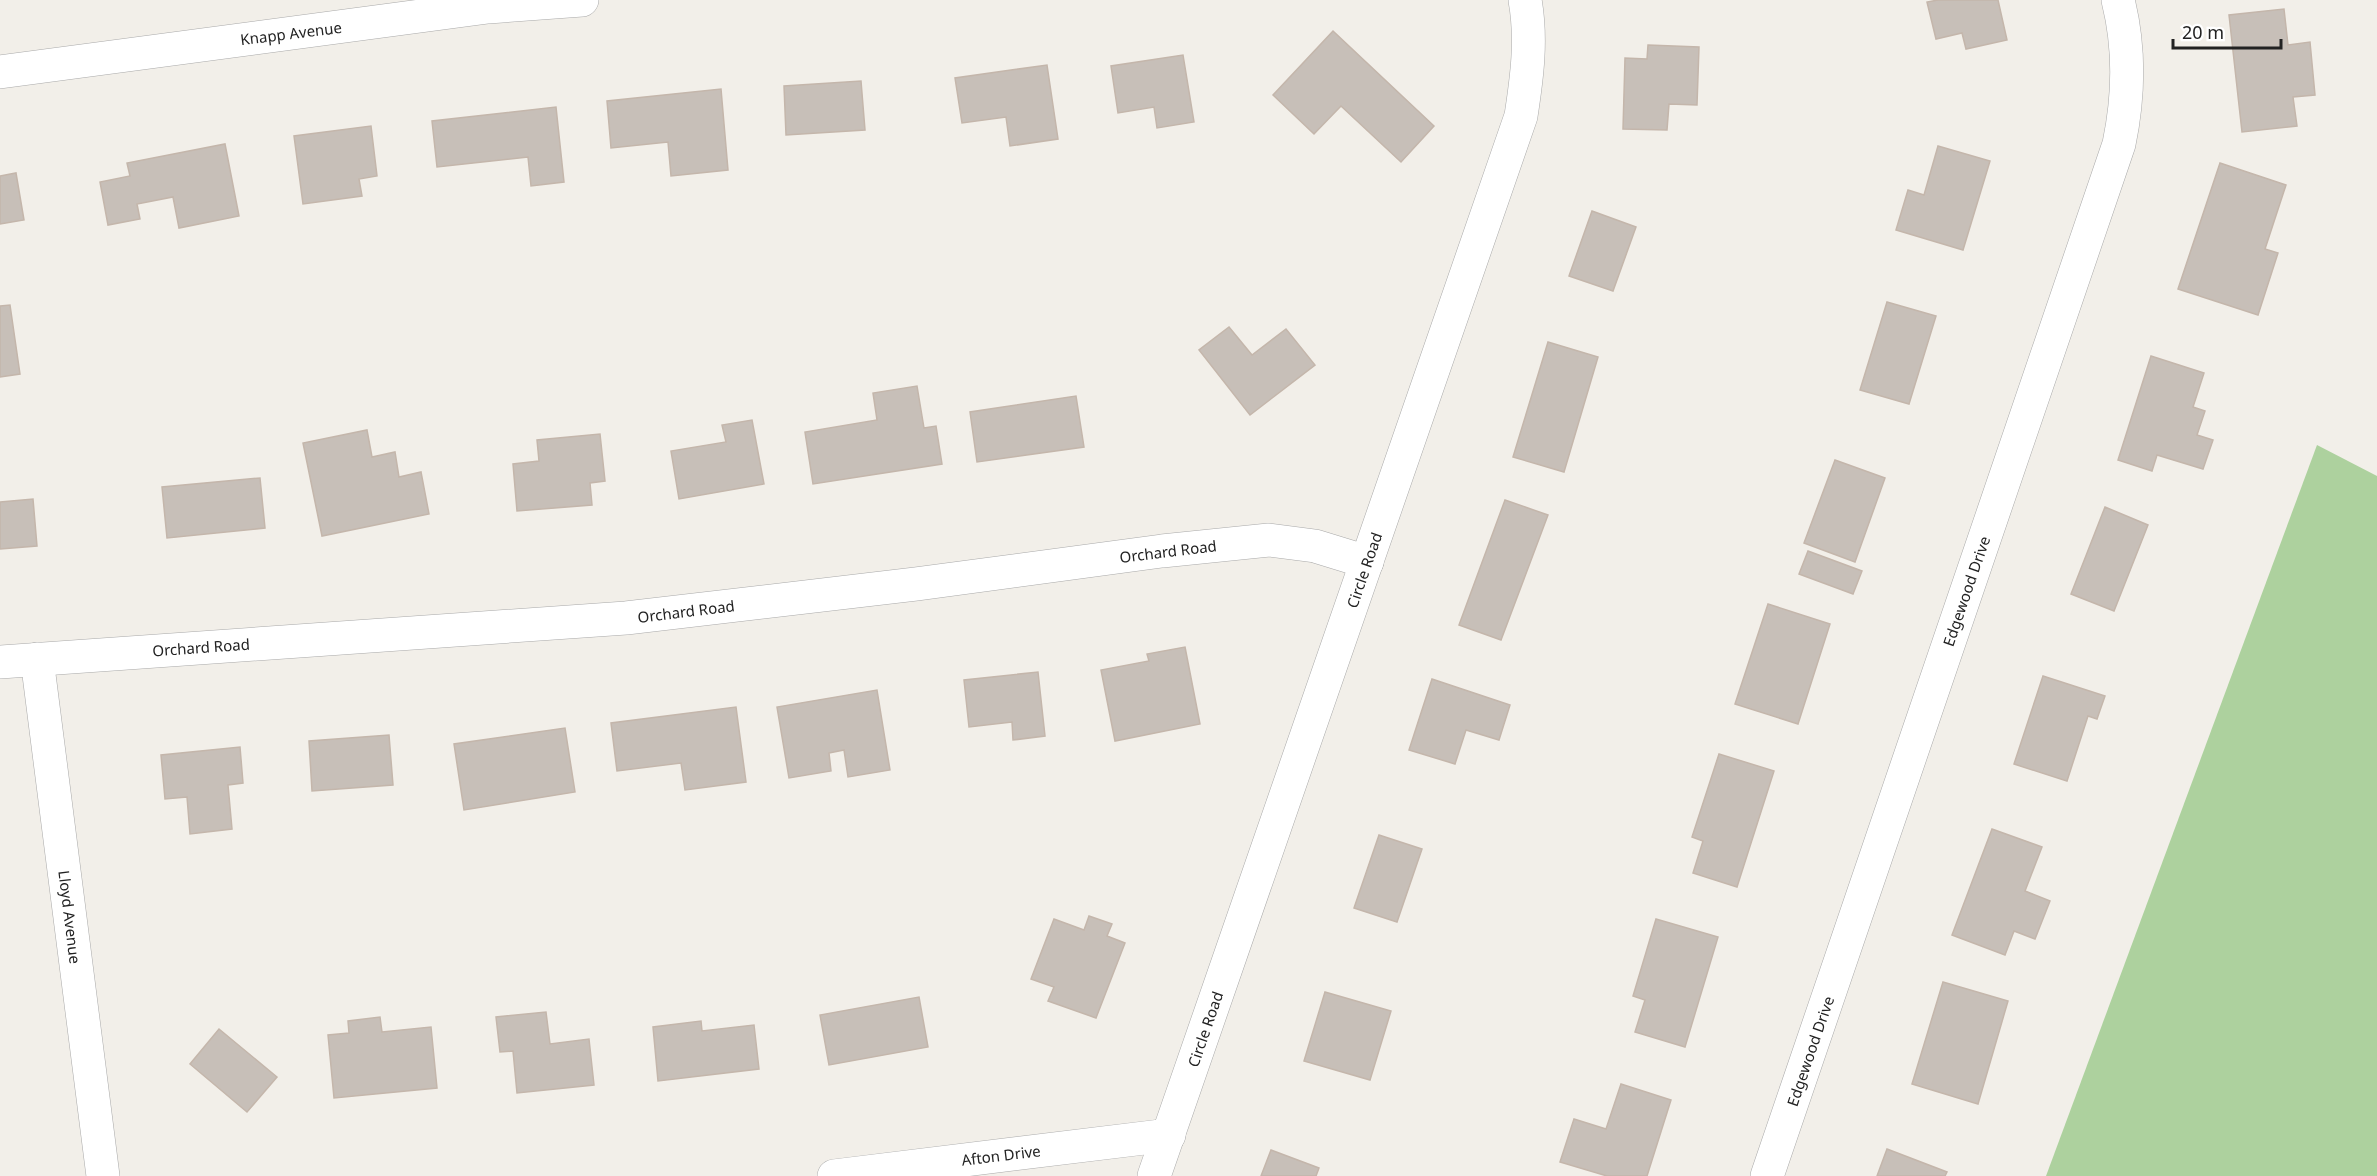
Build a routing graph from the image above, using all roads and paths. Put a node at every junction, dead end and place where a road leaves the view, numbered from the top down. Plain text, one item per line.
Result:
1 (582, 0) edge
2 (1524, 0) edge
3 (2118, 0) edge
4 (0, 72) edge
5 (1367, 562) junction
6 (37, 659) junction
7 (0, 662) edge
8 (1169, 1135) junction
9 (103, 1176) edge
10 (834, 1176) edge
11 (1154, 1176) edge
12 (1767, 1176) edge

1 - 4 street, Knapp Avenue
2 - 5 street, Circle Road
3 - 12 street, Edgewood Drive
5 - 6 street, Orchard Road
5 - 8 street, Circle Road
6 - 7 street, Orchard Road
6 - 9 street, Lloyd Avenue
8 - 10 street, Afton Drive
8 - 11 street

